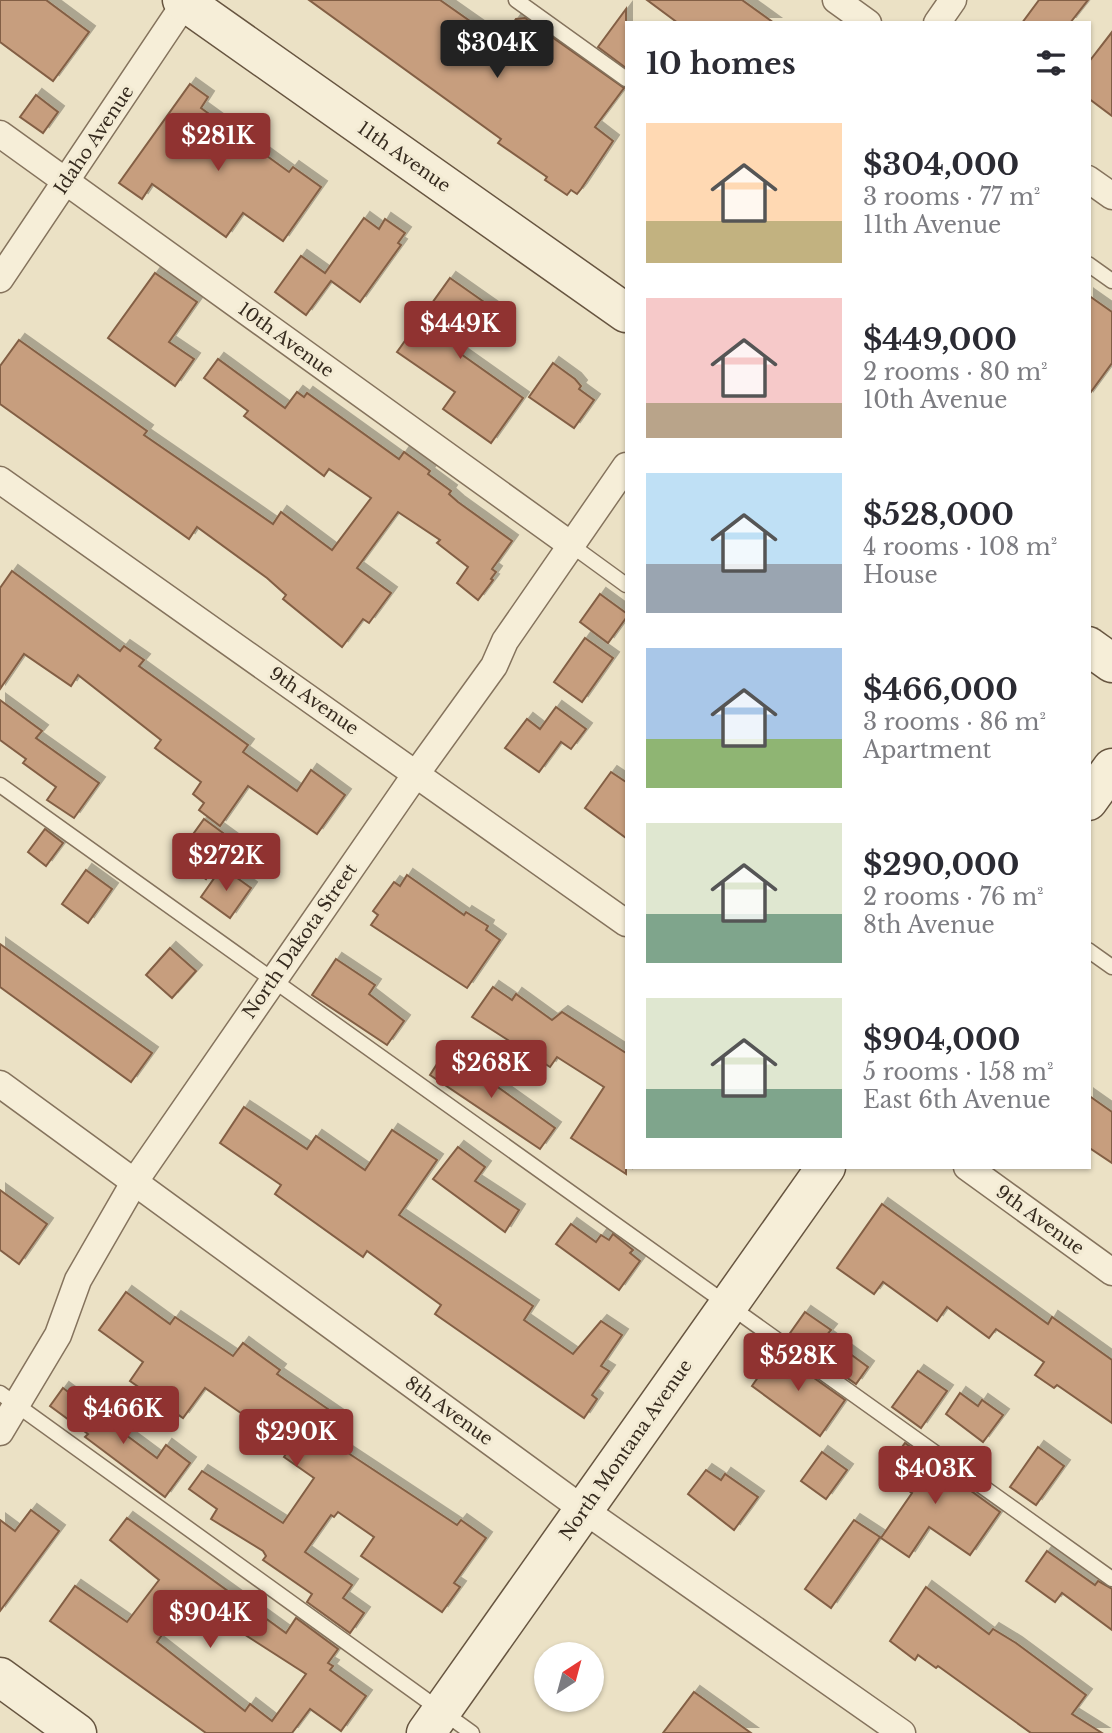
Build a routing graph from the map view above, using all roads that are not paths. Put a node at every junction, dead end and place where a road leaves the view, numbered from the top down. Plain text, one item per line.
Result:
1 (516, 0) edge
2 (836, 0) edge
3 (953, 0) edge
4 (185, 1) edge
5 (865, 21) edge
6 (938, 21) edge
7 (625, 78) edge
8 (0, 134) edge
9 (1091, 181) edge
10 (66, 182) junction
11 (1112, 196) edge
12 (1091, 266) edge
13 (0, 279) edge
14 (1112, 281) edge
15 (625, 312) edge
16 (625, 467) edge
17 (0, 480) edge
18 (571, 545) junction
19 (625, 584) edge
20 (1091, 648) edge
21 (1112, 663) edge
22 (1112, 768) edge
23 (416, 774) junction
24 (0, 785) edge
25 (1091, 797) edge
26 (625, 922) edge
27 (1091, 952) edge
28 (1112, 967) edge
29 (274, 978) junction
30 (0, 1084) edge
31 (825, 1169) edge
32 (970, 1169) edge
33 (135, 1181) junction
34 (1112, 1272) edge
35 (729, 1305) junction
36 (9, 1399) edge
37 (0, 1432) edge
38 (584, 1510) junction
39 (1112, 1579) edge
40 (0, 1676) edge
41 (434, 1722) edge
42 (77, 1733) edge
43 (472, 1733) edge
44 (902, 1733) edge

1 - 7 lane
2 - 5 street
3 - 6 street
4 - 10 street, Idaho Avenue
4 - 15 street, 11th Avenue
8 - 10 street, 10th Avenue
9 - 11 street
10 - 13 street, Idaho Avenue
10 - 18 street, 10th Avenue
12 - 14 lane
16 - 18 street, North Dakota Street
17 - 23 street, 9th Avenue
18 - 19 lane
18 - 23 street, North Dakota Street
20 - 21 street
22 - 25 street
23 - 26 street, 9th Avenue
23 - 29 street, North Dakota Street
24 - 29 lane
27 - 28 lane
29 - 33 street, North Dakota Street
29 - 35 lane
30 - 33 street, 8th Avenue
31 - 35 street, North Montana Avenue
32 - 34 street, 9th Avenue
33 - 36 street, North Dakota Street
33 - 38 street, 8th Avenue
35 - 38 street, North Montana Avenue
35 - 39 lane
36 - 37 street, North Dakota Street
36 - 41 lane
38 - 41 street, North Montana Avenue
38 - 44 street, 8th Avenue
40 - 42 street
41 - 43 lane

